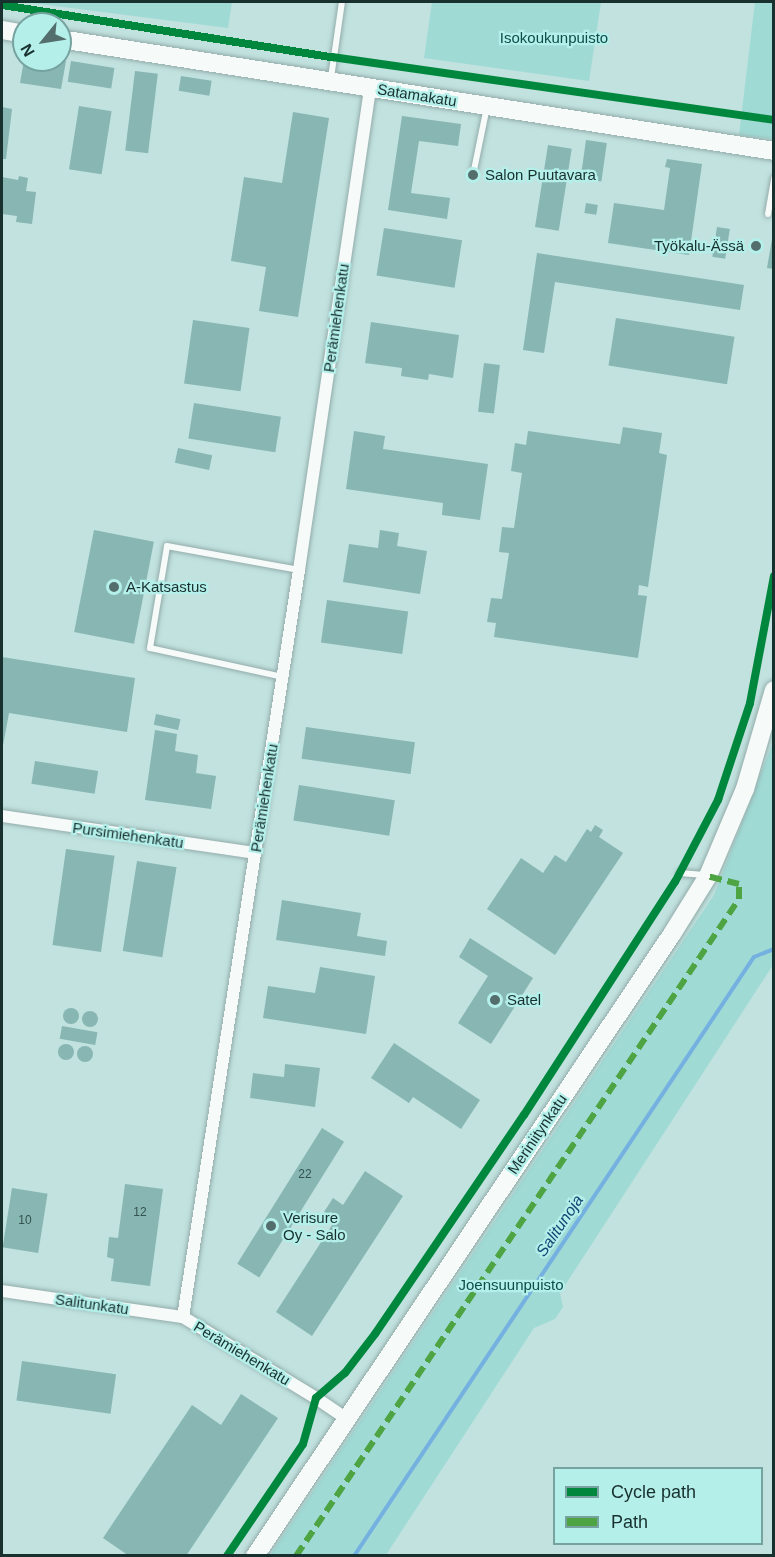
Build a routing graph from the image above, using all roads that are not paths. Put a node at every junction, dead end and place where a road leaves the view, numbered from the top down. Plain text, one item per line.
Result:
1 (342, 2) edge
2 (72, 41) edge
3 (330, 81) junction
4 (370, 88) junction
5 (487, 107) junction
6 (774, 151) edge
7 (473, 175) dead end
8 (774, 179) edge
9 (768, 214) dead end
10 (299, 570) junction
11 (283, 676) junction
12 (774, 690) edge
13 (772, 710) edge
14 (2, 816) edge
15 (255, 853) junction
16 (680, 873) dead end
17 (708, 876) junction
18 (2, 1291) edge
19 (183, 1317) junction
20 (347, 1419) junction
21 (255, 1556) edge

1 - 3 lane
2 - 3 main road, Satamakatu
3 - 4 main road, Satamakatu
4 - 5 main road, Satamakatu
4 - 10 street, Perämiehenkatu
5 - 6 main road, Satamakatu
5 - 7 lane
8 - 9 lane
10 - 11 street, Perämiehenkatu
10 - 11 lane
11 - 15 street, Perämiehenkatu
12 - 13 main road, Meriniitynkatu
13 - 17 main road, Meriniitynkatu
14 - 15 street, Pursimiehenkatu
15 - 19 street, Perämiehenkatu
16 - 17 lane
17 - 20 main road, Meriniitynkatu
18 - 19 street, Salitunkatu
19 - 20 street, Perämiehenkatu
20 - 21 main road, Meriniitynkatu

